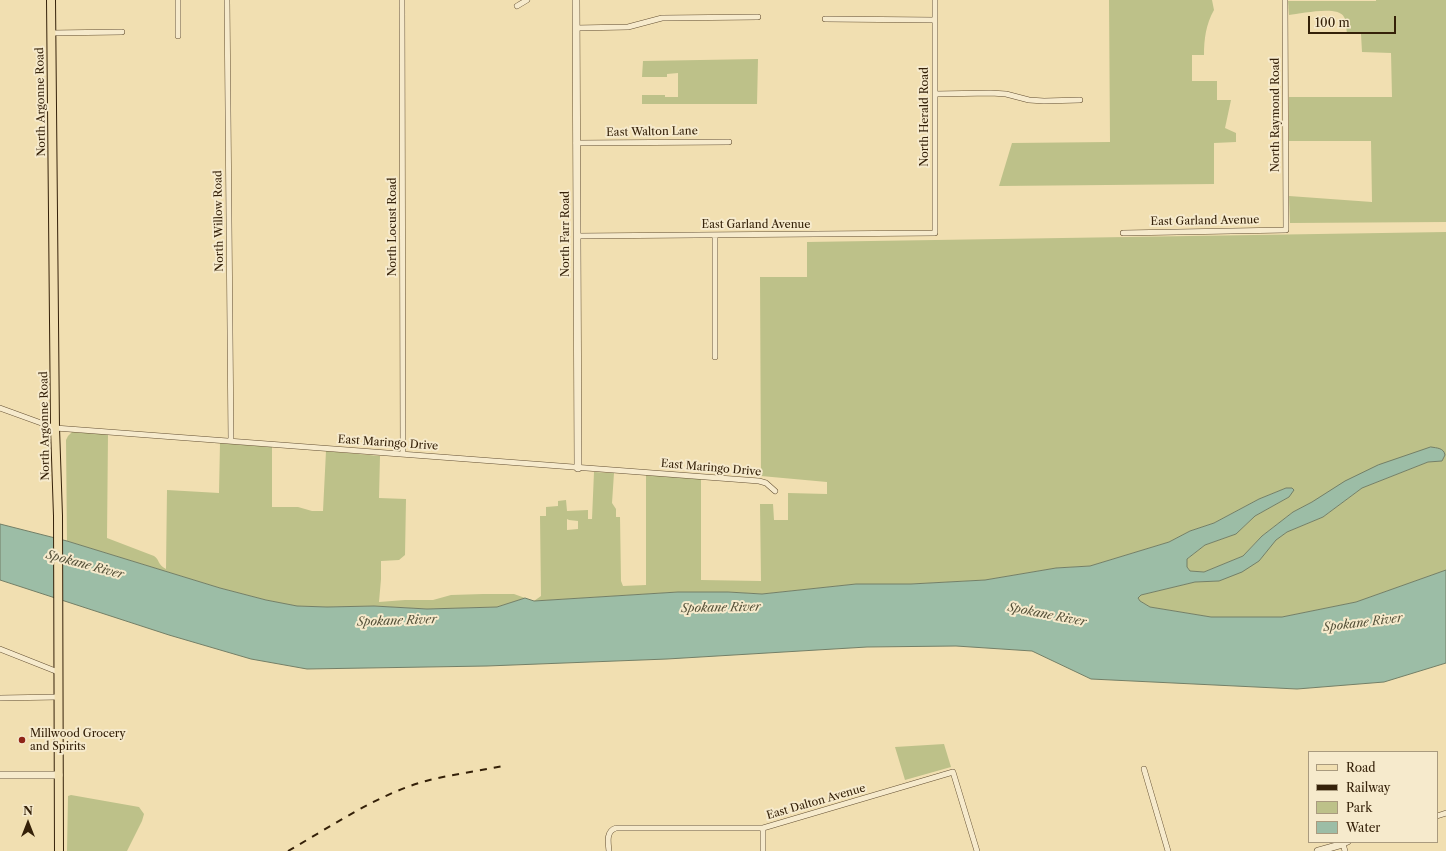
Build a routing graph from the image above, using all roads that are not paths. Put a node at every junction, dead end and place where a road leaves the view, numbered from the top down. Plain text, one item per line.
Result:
1 (51, 0) edge
2 (178, 0) edge
3 (227, 0) edge
4 (402, 0) edge
5 (528, 0) edge
6 (576, 0) edge
7 (935, 0) edge
8 (1285, 0) edge
9 (518, 6) dead end
10 (758, 17) dead end
11 (825, 19) dead end
12 (935, 20) junction
13 (576, 28) junction
14 (122, 32) dead end
15 (51, 33) junction
16 (178, 36) dead end
17 (935, 94) junction
18 (1080, 100) dead end
19 (729, 142) dead end
20 (576, 143) junction
21 (1286, 230) joint
22 (1123, 232) dead end
23 (935, 234) joint
24 (577, 236) junction
25 (715, 236) junction
26 (715, 357) dead end
27 (0, 408) edge
28 (55, 428) junction
29 (231, 441) junction
30 (403, 454) junction
31 (578, 468) junction
32 (775, 491) dead end
33 (0, 649) edge
34 (58, 672) junction
35 (58, 697) junction
36 (0, 698) edge
37 (1144, 769) dead end
38 (0, 775) edge
39 (59, 775) junction
40 (763, 828) junction
41 (1346, 843) edge
42 (59, 851) edge
43 (608, 851) edge
44 (763, 851) edge
45 (977, 851) edge
46 (1168, 851) edge
47 (1318, 851) edge
48 (1345, 851) edge

1 - 15 main road, North Argonne Road
2 - 16 street
3 - 29 street, North Willow Road
4 - 30 street, North Locust Road
5 - 9 street
6 - 13 street, North Farr Road
7 - 12 street, North Herald Road
8 - 21 street, North Raymond Road
10 - 13 street
11 - 12 street
12 - 17 street, North Herald Road
13 - 20 street, North Farr Road
14 - 15 street
15 - 28 main road, North Argonne Road
17 - 18 street
17 - 23 street, North Herald Road
19 - 20 street, East Walton Lane
20 - 24 street, North Farr Road
21 - 22 street, East Garland Avenue
23 - 25 street, East Garland Avenue
24 - 25 street, East Garland Avenue
24 - 31 street, North Farr Road
25 - 26 street
27 - 28 street, East Maringo Drive
28 - 29 street, East Maringo Drive
28 - 34 main road, North Argonne Road
29 - 30 street, East Maringo Drive
30 - 31 street, East Maringo Drive
31 - 32 street, East Maringo Drive
33 - 34 street
34 - 35 main road, North Argonne Road
35 - 36 street
35 - 39 main road, North Argonne Road
37 - 46 street
38 - 39 street
39 - 42 main road, North Argonne Road
40 - 43 street, East Dalton Avenue
40 - 44 street
40 - 45 street, East Dalton Avenue
41 - 47 street
41 - 48 street

